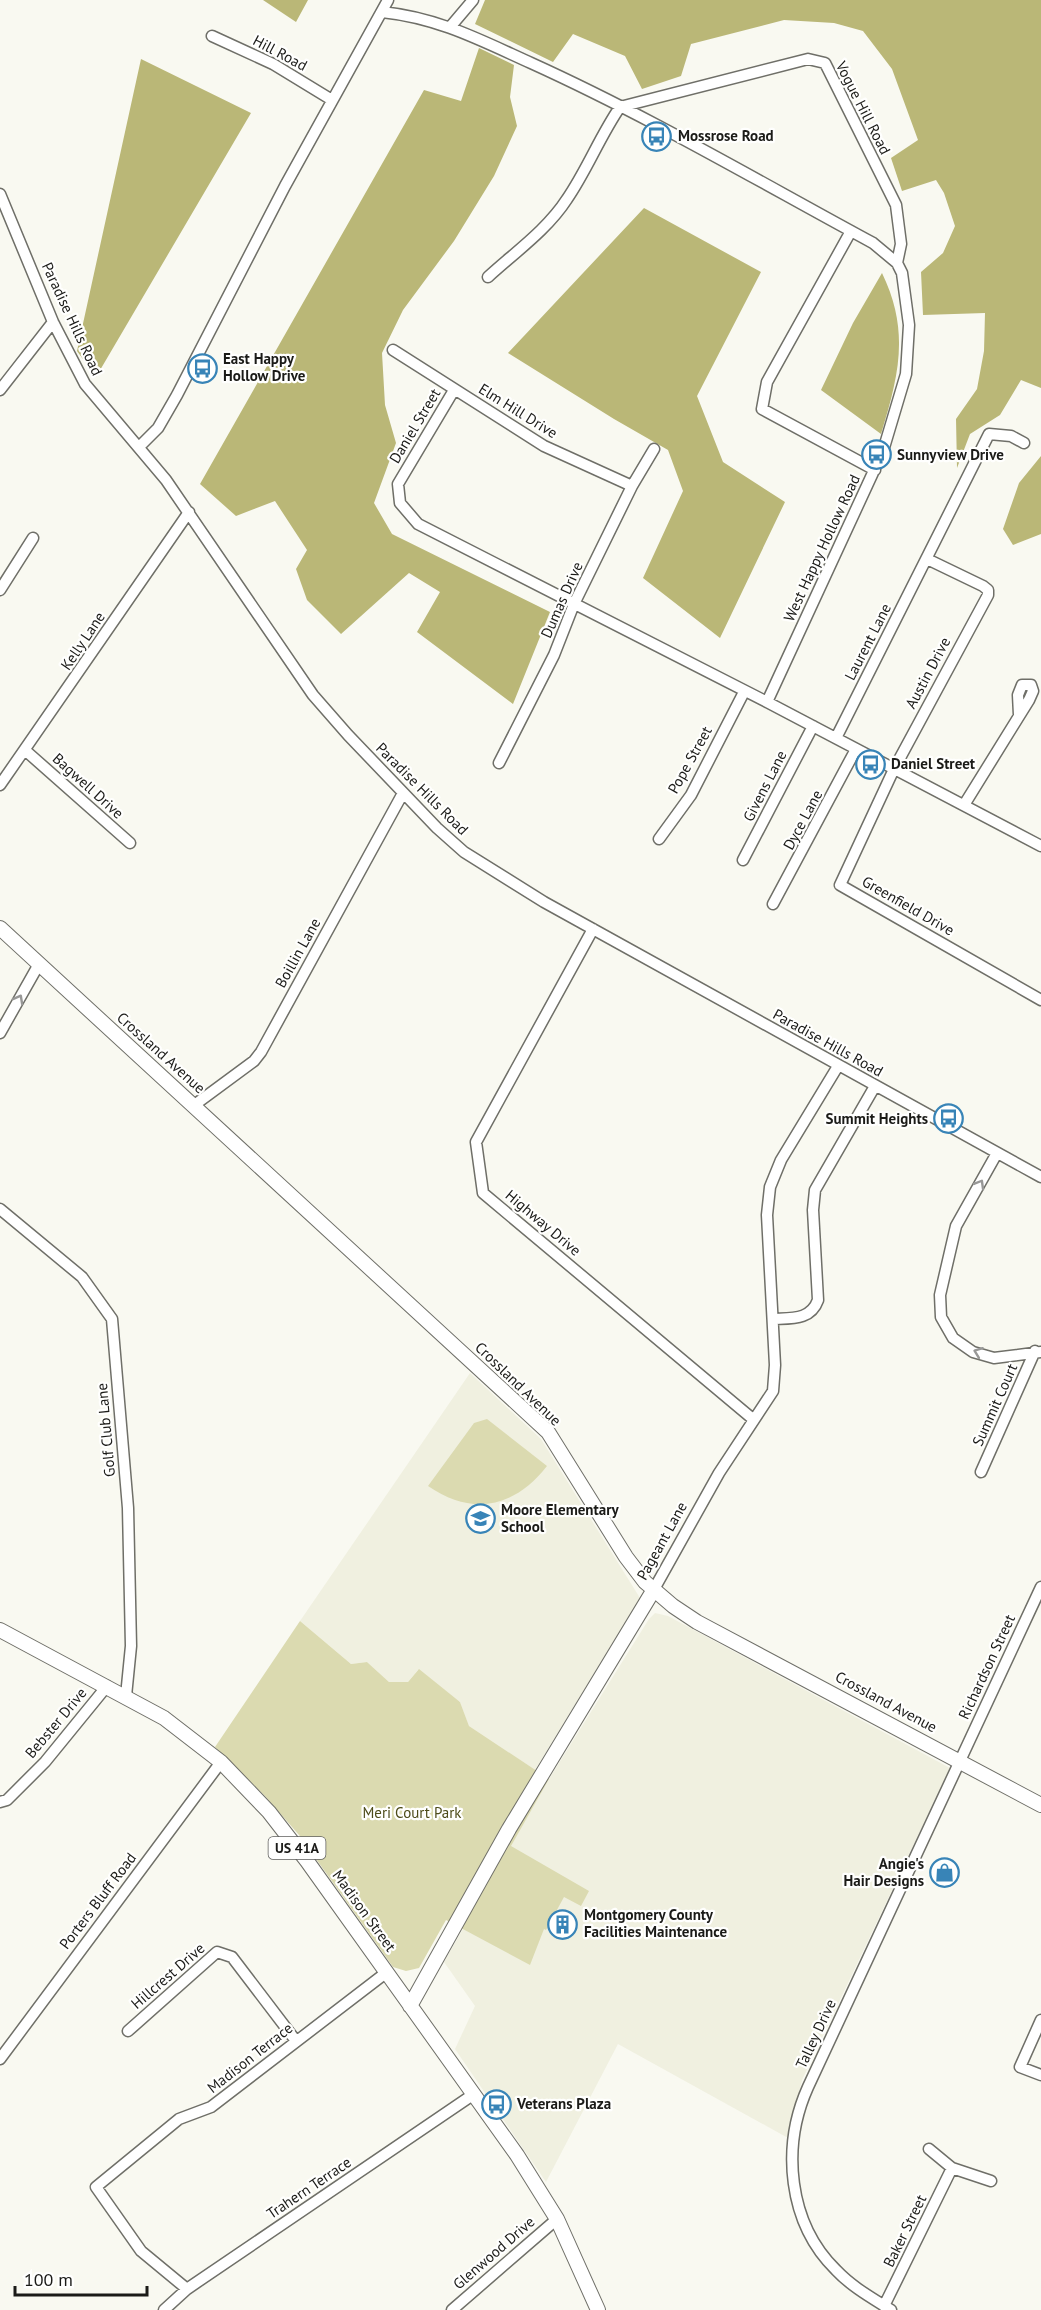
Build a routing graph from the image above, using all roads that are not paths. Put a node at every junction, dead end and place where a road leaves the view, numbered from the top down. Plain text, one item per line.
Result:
1 (388, 0) edge
2 (473, 0) edge
3 (382, 12) junction
4 (452, 27) junction
5 (212, 36) dead end
6 (332, 100) junction
7 (620, 106) junction
8 (0, 194) edge
9 (851, 231) junction
10 (897, 263) junction
11 (488, 277) dead end
12 (53, 322) junction
13 (393, 351) dead end
14 (0, 390) edge
15 (454, 390) junction
16 (1024, 443) dead end
17 (139, 447) junction
18 (654, 449) dead end
19 (875, 470) junction
20 (632, 486) junction
21 (189, 512) junction
22 (33, 538) dead end
23 (927, 559) junction
24 (0, 590) edge
25 (574, 604) junction
26 (744, 692) junction
27 (767, 702) junction
28 (1019, 715) dead end
29 (813, 726) junction
30 (836, 738) junction
31 (856, 749) junction
32 (26, 751) junction
33 (500, 763) dead end
34 (894, 769) junction
35 (0, 786) edge
36 (403, 793) junction
37 (964, 806) junction
38 (659, 839) dead end
39 (130, 843) dead end
40 (1041, 846) edge
41 (743, 860) dead end
42 (773, 904) dead end
43 (0, 928) edge
44 (593, 929) junction
45 (39, 964) junction
46 (1041, 1000) edge
47 (0, 1033) edge
48 (838, 1066) junction
49 (875, 1086) junction
50 (193, 1106) junction
51 (997, 1153) junction
52 (1039, 1172) edge
53 (0, 1209) edge
54 (773, 1319) junction
55 (1038, 1352) edge
56 (754, 1420) junction
57 (981, 1472) dead end
58 (1041, 1587) edge
59 (653, 1590) junction
60 (3, 1634) edge
61 (107, 1686) junction
62 (126, 1696) junction
63 (961, 1761) junction
64 (221, 1762) junction
65 (0, 1802) edge
66 (1041, 1805) edge
67 (387, 1972) junction
68 (410, 2006) junction
69 (1041, 2020) edge
70 (128, 2031) dead end
71 (296, 2041) junction
72 (0, 2059) edge
73 (1041, 2075) edge
74 (474, 2094) junction
75 (928, 2150) dead end
76 (952, 2168) junction
77 (992, 2181) dead end
78 (557, 2219) junction
79 (187, 2289) junction
80 (888, 2308) edge
81 (164, 2310) edge
82 (452, 2310) edge
83 (598, 2310) edge

1 - 3 street
2 - 4 street
3 - 4 street
3 - 6 street
4 - 7 street
5 - 6 street, Hill Road
6 - 17 street
7 - 9 street
7 - 10 street, Vogue Hill Road
7 - 11 street
8 - 12 street, Paradise Hills Road
9 - 10 street
9 - 19 street
10 - 19 street, West Happy Hollow Road
12 - 14 street
12 - 17 street, Paradise Hills Road
13 - 15 street, Elm Hill Drive
15 - 20 street, Elm Hill Drive
15 - 25 street, Daniel Street
16 - 23 street, Laurent Lane
17 - 21 street, Paradise Hills Road
18 - 20 street, Dumas Drive
19 - 27 street, West Happy Hollow Road
20 - 25 street, Dumas Drive
21 - 32 street, Kelly Lane
21 - 36 street, Paradise Hills Road
22 - 24 street
23 - 30 street, Laurent Lane
23 - 34 street, Austin Drive
25 - 26 street, Daniel Street
25 - 33 street, Dumas Drive
26 - 27 street, Daniel Street
26 - 38 street, Pope Street
27 - 29 street, Daniel Street
28 - 37 street
29 - 30 street, Daniel Street
29 - 41 street, Givens Lane
30 - 31 street, Daniel Street
31 - 34 street, Daniel Street
31 - 42 street, Dyce Lane
32 - 35 street, Kelly Lane
32 - 39 street, Bagwell Drive
34 - 37 street, Daniel Street
34 - 46 street, Greenfield Drive
36 - 44 street, Paradise Hills Road
36 - 50 street, Boillin Lane
37 - 40 street, Daniel Street
43 - 45 main road, Crossland Avenue
44 - 48 street, Paradise Hills Road
44 - 56 street, Highway Drive
47 -> 45 street
45 - 50 main road, Crossland Avenue
48 - 49 street, Paradise Hills Road
48 - 54 street, Pageant Lane
49 - 51 street, Paradise Hills Road
49 - 54 street
50 - 59 main road, Crossland Avenue
51 - 52 street, Paradise Hills Road
55 -> 51 street
53 - 62 street, Golf Club Lane
54 - 56 street, Pageant Lane
55 - 57 street, Summit Court
56 - 59 street, Pageant Lane
58 - 63 street, Richardson Street
59 - 63 main road, Crossland Avenue
59 - 68 main road, Pageant Lane
60 - 61 main road, Madison Street / US 41A
61 - 62 main road, Madison Street / US 41A
61 - 65 street, Bebster Drive
62 - 64 main road, Madison Street / US 41A
63 - 66 main road, Crossland Avenue
63 - 80 street, Talley Drive
64 - 67 main road, Madison Street / US 41A
64 - 72 street, Porters Bluff Road
67 - 68 main road, Madison Street / US 41A
67 - 71 street, Madison Terrace
68 - 74 main road, Madison Street / US 41A
69 - 73 street
70 - 71 street, Hillcrest Drive
71 - 79 street, Madison Terrace
74 - 78 main road, Madison Street / US 41A
74 - 79 street, Trahern Terrace
75 - 76 street
76 - 77 street
76 - 80 street, Baker Street
78 - 82 street, Glenwood Drive
78 - 83 main road, Madison Street / US 41A
79 - 81 street, Trahern Terrace

